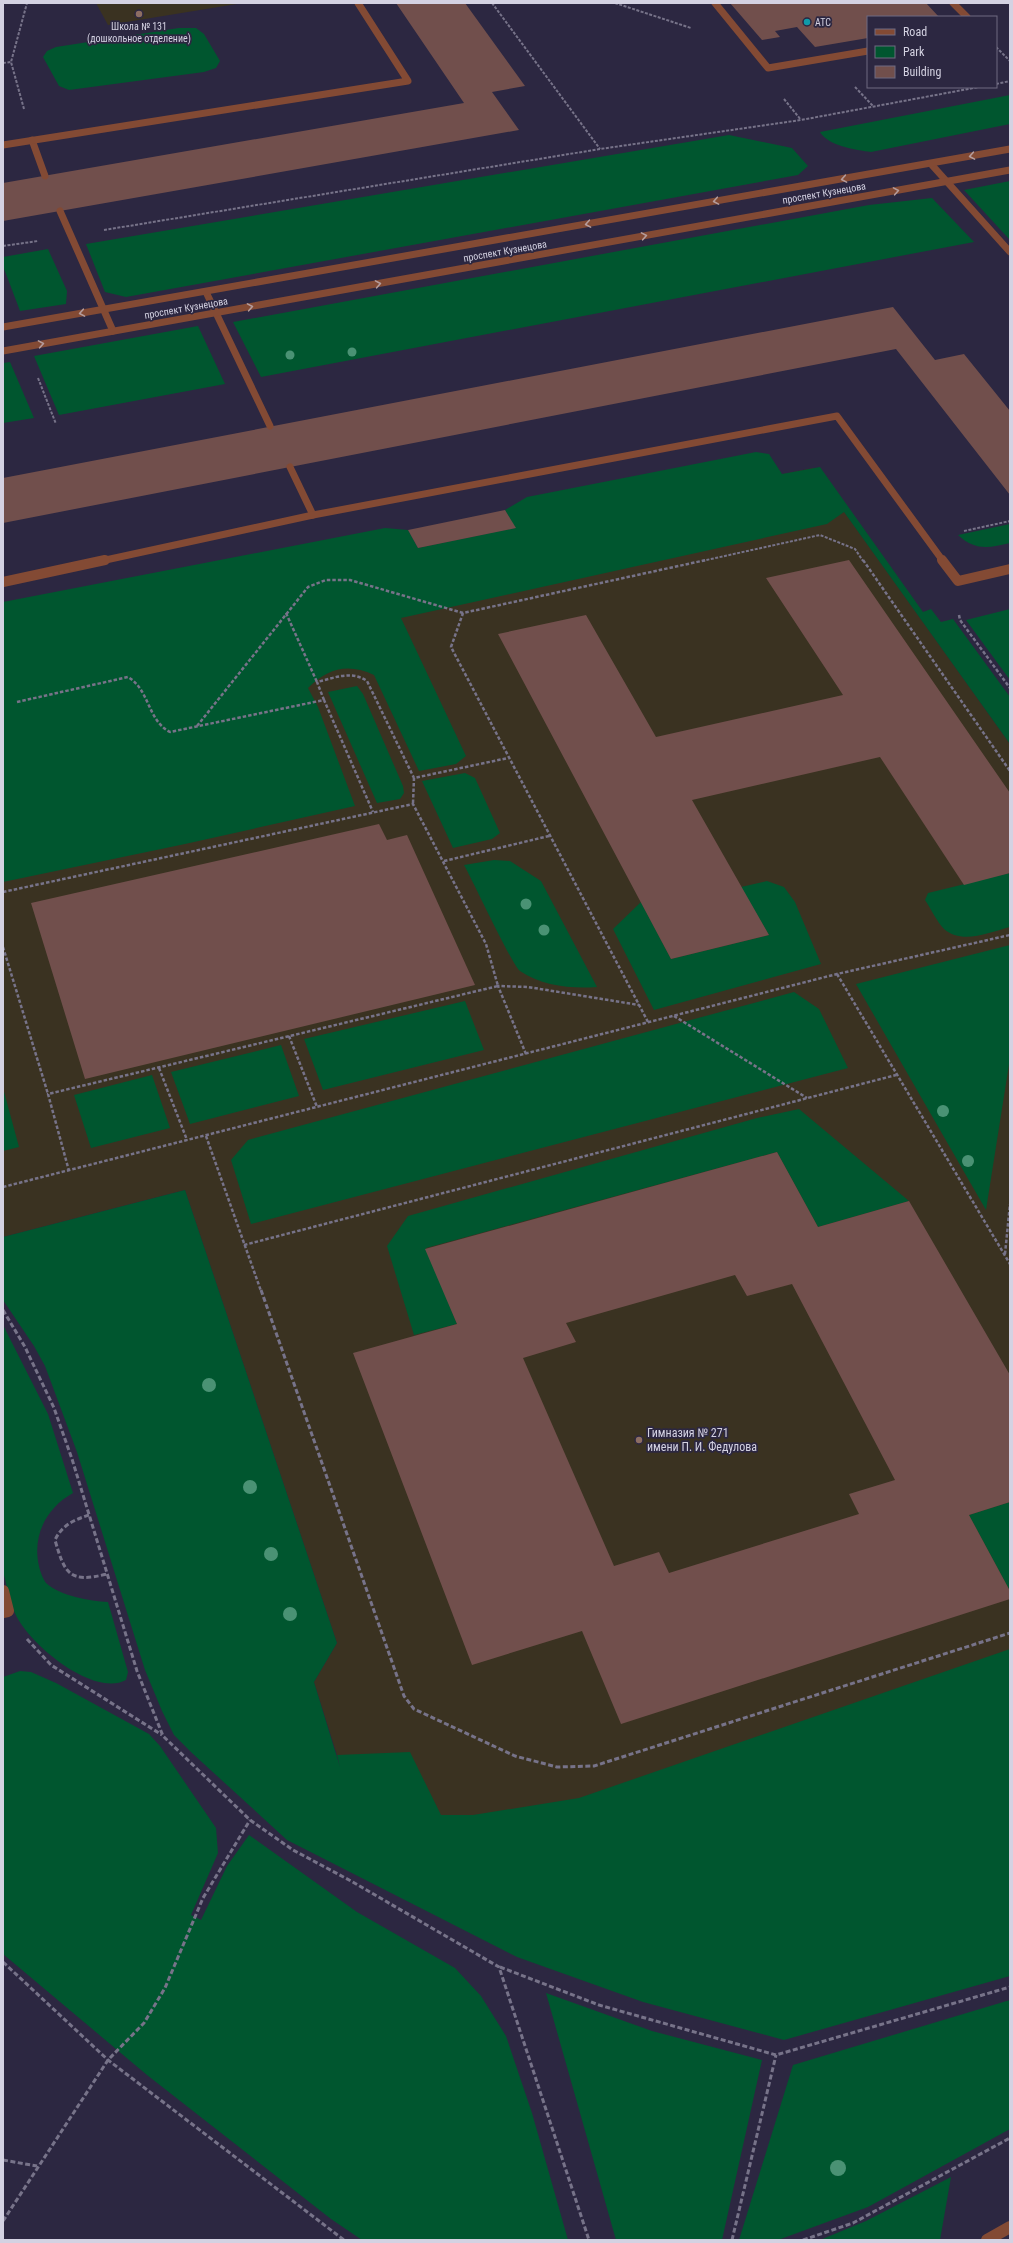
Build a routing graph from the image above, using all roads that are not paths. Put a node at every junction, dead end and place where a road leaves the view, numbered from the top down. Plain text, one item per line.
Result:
1 (358, 3) edge
2 (715, 3) edge
3 (953, 3) edge
4 (966, 16) edge
5 (867, 51) edge
6 (32, 140) junction
7 (3, 145) edge
8 (1010, 149) edge
9 (931, 164) junction
10 (1010, 170) edge
11 (45, 176) dead end
12 (947, 181) junction
13 (60, 211) dead end
14 (1010, 252) edge
15 (206, 292) junction
16 (104, 309) junction
17 (216, 313) junction
18 (3, 328) edge
19 (113, 331) junction
20 (3, 351) edge
21 (270, 426) dead end
22 (290, 467) dead end
23 (313, 515) junction
24 (1010, 570) edge
25 (3, 582) edge
26 (3, 1591) edge
27 (6, 1611) edge
28 (1010, 2227) edge
29 (987, 2240) edge

1 - 6 street
2 - 5 street
3 - 4 street
6 - 7 street
6 - 11 street
8 -> 9 street, проспект Кузнецова
9 - 12 street
9 -> 15 street, проспект Кузнецова
10 - 12 street, проспект Кузнецова
12 - 14 street
17 -> 12 street, проспект Кузнецова
13 - 16 street
15 - 16 street, проспект Кузнецова
15 - 17 street
16 -> 18 street, проспект Кузнецова
16 - 19 street
17 - 19 street, проспект Кузнецова
17 - 21 street
20 -> 19 street, проспект Кузнецова
22 - 23 street
23 - 24 street
23 - 25 street
26 - 27 street
28 - 29 street

